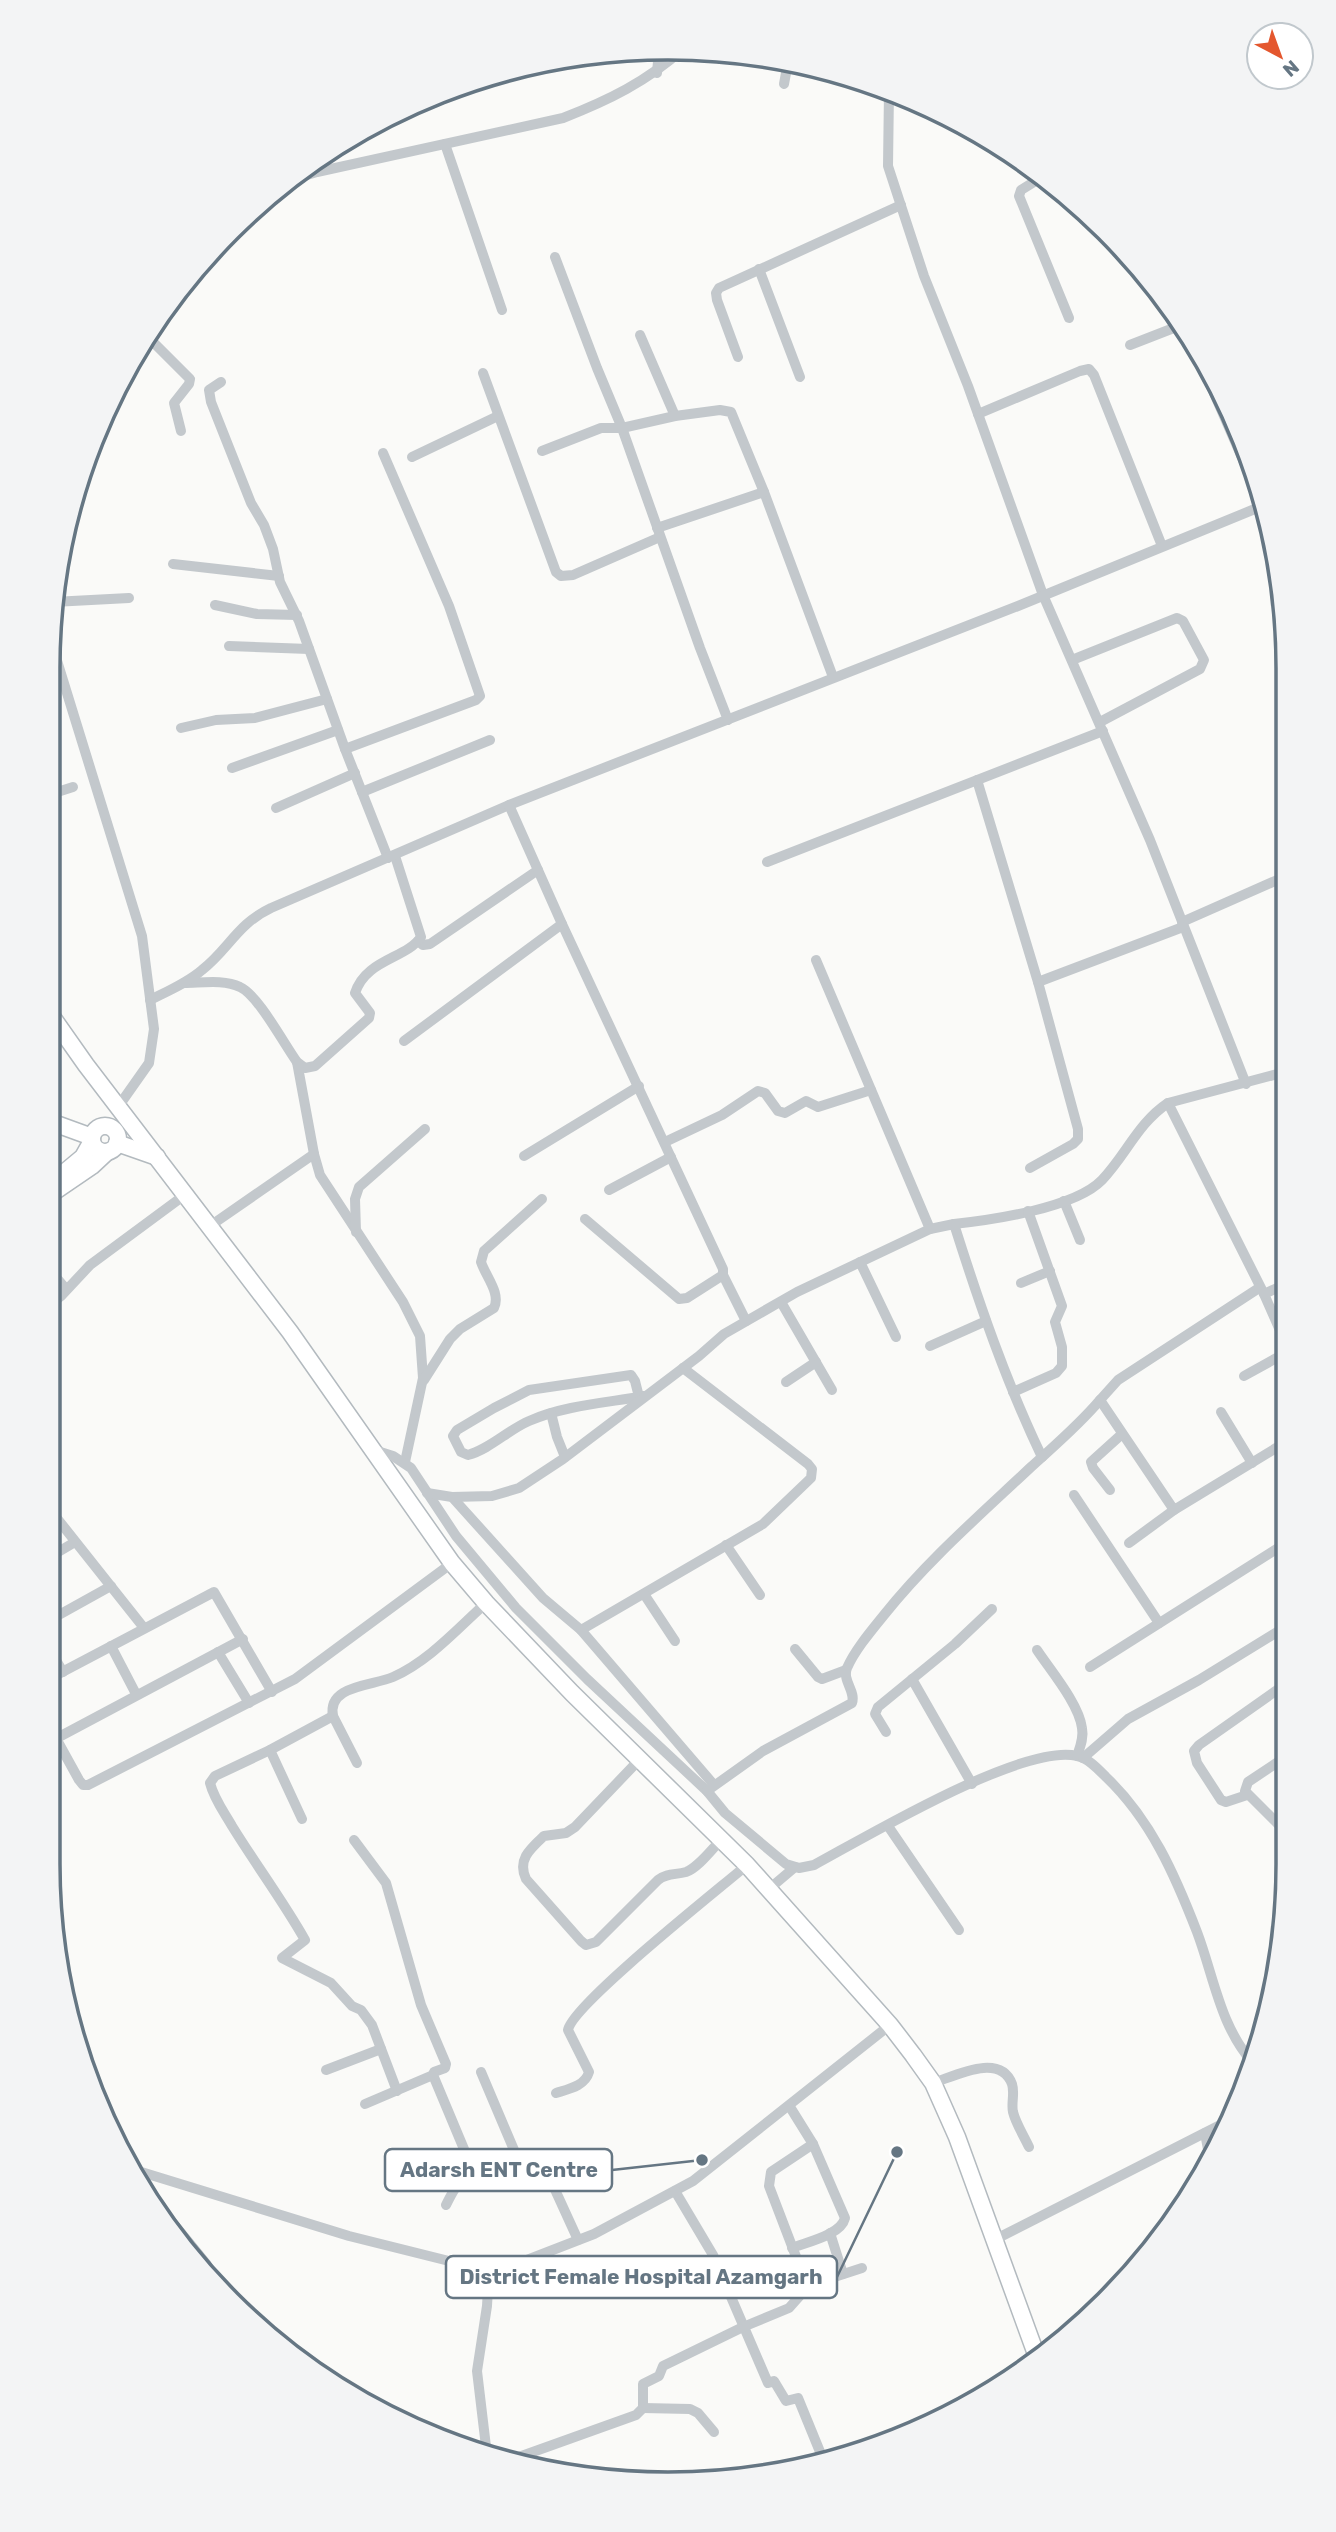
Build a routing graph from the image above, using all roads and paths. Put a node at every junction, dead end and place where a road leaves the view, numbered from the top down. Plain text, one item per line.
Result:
1 (658, 60) edge
2 (671, 60) edge
3 (786, 71) edge
4 (657, 72) junction
5 (784, 84) dead end
6 (889, 101) edge
7 (445, 144) junction
8 (312, 175) edge
9 (1034, 182) edge
10 (901, 205) junction
11 (555, 257) dead end
12 (759, 269) junction
13 (502, 310) dead end
14 (1069, 318) dead end
15 (1172, 327) edge
16 (640, 335) dead end
17 (154, 343) edge
18 (1130, 345) dead end
19 (738, 356) dead end
20 (483, 373) dead end
21 (800, 377) dead end
22 (221, 382) dead end
23 (978, 414) junction
24 (498, 416) junction
25 (674, 416) junction
26 (622, 428) junction
27 (181, 431) dead end
28 (542, 452) dead end
29 (383, 453) dead end
30 (412, 457) dead end
31 (764, 492) junction
32 (1255, 509) edge
33 (658, 533) junction
34 (1163, 546) junction
35 (173, 564) dead end
36 (279, 576) junction
37 (1043, 595) junction
38 (129, 598) dead end
39 (64, 601) edge
40 (215, 605) dead end
41 (297, 615) junction
42 (229, 646) dead end
43 (309, 649) junction
44 (1072, 660) junction
45 (60, 670) edge
46 (834, 677) junction
47 (327, 699) junction
48 (728, 720) junction
49 (1101, 726) junction
50 (181, 728) dead end
51 (338, 730) junction
52 (490, 740) dead end
53 (345, 749) junction
54 (232, 768) dead end
55 (355, 773) junction
56 (977, 780) junction
57 (73, 787) dead end
58 (60, 791) edge
59 (362, 792) junction
60 (509, 804) junction
61 (275, 808) dead end
62 (392, 857) junction
63 (767, 862) dead end
64 (538, 870) junction
65 (1276, 881) edge
66 (562, 924) junction
67 (1182, 925) junction
68 (418, 941) junction
69 (816, 960) dead end
70 (1038, 982) junction
71 (184, 983) junction
72 (150, 1000) junction
73 (60, 1027) edge
74 (404, 1041) dead end
75 (297, 1062) junction
76 (1276, 1075) edge
77 (1246, 1084) junction
78 (639, 1086) junction
79 (871, 1090) junction
80 (1168, 1103) junction
81 (118, 1107) junction
82 (60, 1126) edge
83 (425, 1129) dead end
84 (92, 1139) junction
85 (112, 1141) junction
86 (665, 1142) junction
87 (314, 1154) junction
88 (524, 1156) dead end
89 (157, 1157) junction
90 (671, 1157) junction
91 (1030, 1168) dead end
92 (60, 1176) edge
93 (60, 1188) edge
94 (609, 1189) dead end
95 (186, 1194) junction
96 (542, 1199) dead end
97 (1064, 1201) junction
98 (1028, 1211) junction
99 (585, 1219) dead end
100 (954, 1224) junction
101 (210, 1226) junction
102 (930, 1229) junction
103 (356, 1233) junction
104 (1080, 1240) dead end
105 (860, 1262) junction
106 (1050, 1271) junction
107 (723, 1275) junction
108 (60, 1282) edge
109 (1021, 1283) dead end
110 (1276, 1287) edge
111 (66, 1289) junction
112 (1261, 1291) junction
113 (60, 1295) edge
114 (781, 1301) junction
115 (746, 1321) junction
116 (986, 1321) junction
117 (1276, 1324) edge
118 (896, 1338) dead end
119 (930, 1346) dead end
120 (1276, 1358) edge
121 (816, 1362) junction
122 (683, 1368) junction
123 (1244, 1376) dead end
124 (786, 1382) dead end
125 (422, 1385) junction
126 (832, 1390) dead end
127 (1013, 1392) junction
128 (644, 1396) junction
129 (1100, 1400) junction
130 (1222, 1412) dead end
131 (551, 1413) junction
132 (1122, 1433) junction
133 (1276, 1448) edge
134 (371, 1449) junction
135 (565, 1457) junction
136 (1042, 1457) junction
137 (405, 1462) junction
138 (1252, 1463) junction
139 (1110, 1490) dead end
140 (427, 1493) junction
141 (1074, 1496) dead end
142 (452, 1497) junction
143 (1174, 1510) junction
144 (60, 1523) edge
145 (75, 1542) junction
146 (1129, 1543) dead end
147 (726, 1545) junction
148 (1276, 1549) edge
149 (60, 1551) edge
150 (452, 1563) junction
151 (111, 1586) junction
152 (644, 1594) junction
153 (760, 1595) dead end
154 (486, 1603) junction
155 (992, 1609) dead end
156 (60, 1614) edge
157 (1159, 1623) junction
158 (144, 1628) junction
159 (581, 1630) junction
160 (1276, 1632) edge
161 (243, 1639) junction
162 (674, 1641) dead end
163 (111, 1646) junction
164 (796, 1649) dead end
165 (1037, 1650) dead end
166 (218, 1652) junction
167 (60, 1667) edge
168 (1090, 1667) dead end
169 (846, 1670) junction
170 (63, 1672) junction
171 (60, 1674) edge
172 (912, 1679) junction
173 (1276, 1691) edge
174 (272, 1692) junction
175 (136, 1694) junction
176 (249, 1703) junction
177 (333, 1716) junction
178 (886, 1732) dead end
179 (60, 1736) edge
180 (60, 1744) edge
181 (270, 1750) junction
182 (1080, 1757) junction
183 (640, 1759) junction
184 (357, 1763) dead end
185 (1276, 1763) edge
186 (972, 1784) junction
187 (710, 1788) junction
188 (1247, 1795) junction
189 (302, 1819) dead end
190 (1276, 1822) edge
191 (888, 1826) junction
192 (354, 1840) dead end
193 (721, 1840) junction
194 (747, 1865) junction
195 (795, 1867) junction
196 (769, 1889) junction
197 (959, 1930) dead end
198 (890, 2025) junction
199 (381, 2049) junction
200 (1246, 2054) edge
201 (326, 2070) dead end
202 (481, 2071) dead end
203 (433, 2075) junction
204 (933, 2082) junction
205 (397, 2091) junction
206 (556, 2093) dead end
207 (365, 2104) dead end
208 (790, 2107) junction
209 (1217, 2127) edge
210 (1205, 2133) junction
211 (813, 2144) junction
212 (1207, 2145) edge
213 (1029, 2147) dead end
214 (517, 2157) junction
215 (144, 2173) edge
216 (474, 2173) junction
217 (676, 2191) junction
218 (446, 2205) dead end
219 (830, 2233) junction
220 (578, 2240) junction
221 (994, 2240) junction
222 (792, 2248) junction
223 (862, 2268) dead end
224 (489, 2272) junction
225 (843, 2274) junction
226 (808, 2288) junction
227 (744, 2327) junction
228 (1034, 2350) edge
229 (643, 2408) junction
230 (714, 2432) dead end
231 (486, 2444) edge
232 (820, 2453) edge
233 (524, 2455) edge

1 - 4 street
2 - 4 street
3 - 5 street
4 - 7 street
6 - 10 street
7 - 8 street
7 - 13 street
9 - 14 street
10 - 12 street
10 - 23 street
11 - 26 street
12 - 19 street
12 - 21 street
15 - 18 street
16 - 25 street
17 - 27 street
20 - 24 street
22 - 36 street
23 - 34 street
23 - 37 street
24 - 30 street
24 - 33 street
25 - 26 street
25 - 31 street
26 - 28 street
26 - 33 street
29 - 53 street
31 - 33 street
31 - 46 street
32 - 34 street
33 - 48 street
34 - 37 street
35 - 36 street
36 - 41 street
37 - 44 street
37 - 46 street
38 - 39 street
40 - 41 street
41 - 43 street
42 - 43 street
43 - 47 street
44 - 49 street
44 - 49 street
45 - 72 street
46 - 48 street
47 - 50 street
47 - 51 street
48 - 60 street
49 - 56 street
49 - 67 street
51 - 53 street
51 - 54 street
52 - 59 street
53 - 55 street
55 - 59 street
55 - 61 street
56 - 63 street
56 - 70 street
57 - 58 street
59 - 62 street
60 - 62 street
60 - 64 street
62 - 68 street
62 - 71 street
64 - 66 street
64 - 68 street
65 - 67 street
66 - 74 street
66 - 78 street
67 - 70 street
67 - 77 street
68 - 75 street
69 - 79 street
70 - 91 street
71 - 72 street
71 - 75 street
72 - 81 street
73 - 81 street
75 - 87 street
76 - 77 street
77 - 80 street
78 - 86 street
78 - 88 street
79 - 86 street
79 - 102 street
80 - 97 street
80 - 112 street
81 - 85 street
81 - 89 street
82 - 84 street
83 - 103 street
84 - 85 street
84 - 85 street
84 - 92 street
85 - 89 street
85 - 93 street
86 - 90 street
87 - 101 street
87 - 103 street
89 - 95 street
90 - 94 street
90 - 107 street
95 - 101 street
95 - 111 street
96 - 125 street
97 - 98 street
97 - 104 street
98 - 100 street
98 - 106 street
99 - 107 street
100 - 102 street
100 - 116 street
101 - 134 street
102 - 105 street
103 - 125 street
105 - 114 street
105 - 118 street
106 - 109 street
106 - 127 street
107 - 115 street
108 - 111 street
110 - 112 street
111 - 113 street
112 - 117 street
112 - 129 street
114 - 115 street
114 - 121 street
115 - 122 street
116 - 119 street
116 - 127 street
120 - 123 street
121 - 124 street
121 - 126 street
122 - 128 street
122 - 147 street
125 - 137 street
127 - 136 street
128 - 131 street
128 - 131 street
128 - 135 street
129 - 132 street
129 - 136 street
130 - 138 street
131 - 135 street
132 - 139 street
132 - 143 street
133 - 138 street
134 - 137 street
134 - 150 street
135 - 142 street
136 - 169 street
137 - 140 street
138 - 143 street
140 - 142 street
140 - 187 street
141 - 157 street
142 - 159 street
143 - 146 street
144 - 145 street
145 - 149 street
145 - 151 street
147 - 152 street
147 - 153 street
148 - 157 street
150 - 154 street
150 - 174 street
151 - 156 street
151 - 158 street
152 - 159 street
152 - 162 street
154 - 177 street
154 - 183 street
155 - 172 street
157 - 168 street
158 - 161 street
158 - 163 street
159 - 187 street
160 - 182 street
161 - 166 street
161 - 174 street
163 - 170 street
163 - 175 street
164 - 169 street
165 - 182 street
166 - 175 street
166 - 176 street
167 - 170 street
169 - 187 street
170 - 171 street
172 - 178 street
172 - 186 street
173 - 188 street
174 - 176 street
175 - 179 street
176 - 180 street
177 - 181 street
177 - 184 street
181 - 189 street
181 - 199 street
182 - 186 street
182 - 200 street
183 - 193 street
183 - 193 street
185 - 188 street
186 - 191 street
187 - 195 street
188 - 190 street
191 - 195 street
191 - 197 street
192 - 203 street
193 - 194 street
194 - 196 street
194 - 206 street
195 - 196 street
196 - 198 street
198 - 204 street
198 - 208 street
199 - 201 street
199 - 205 street
202 - 214 street
203 - 205 street
203 - 216 street
204 - 213 street
204 - 221 street
205 - 207 street
208 - 211 street
208 - 217 street
209 - 210 street
210 - 212 street
210 - 221 street
211 - 219 street
211 - 222 street
214 - 216 street
214 - 220 street
215 - 224 street
216 - 218 street
217 - 220 street
217 - 227 street
219 - 222 street
219 - 225 street
220 - 224 street
221 - 228 street
222 - 226 street
223 - 225 street
224 - 231 street
225 - 226 street
226 - 227 street
227 - 229 street
227 - 232 street
229 - 230 street
229 - 233 street

